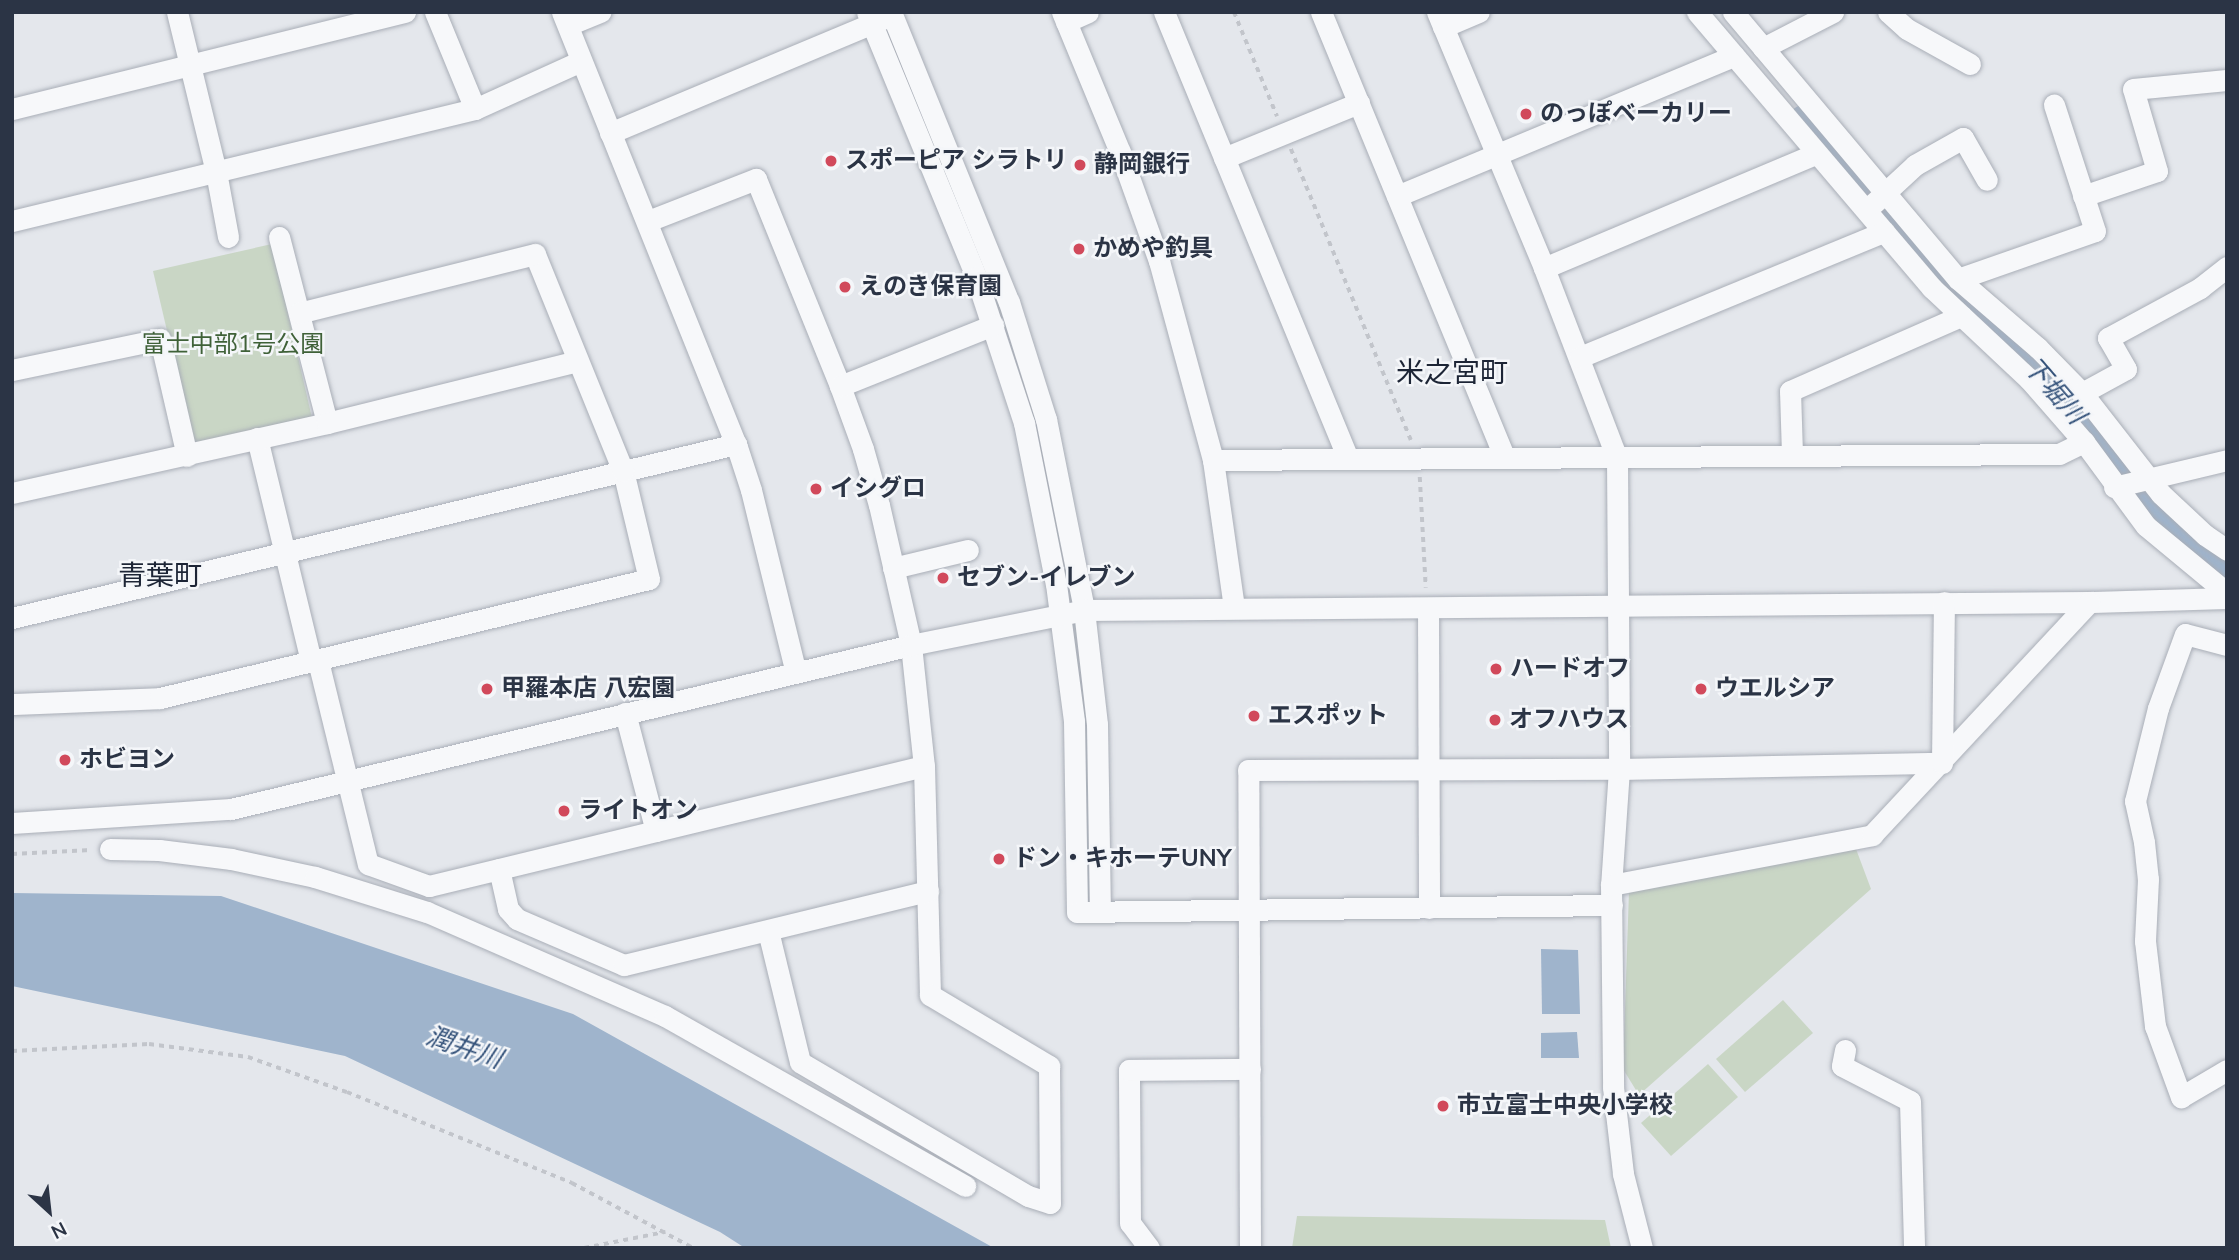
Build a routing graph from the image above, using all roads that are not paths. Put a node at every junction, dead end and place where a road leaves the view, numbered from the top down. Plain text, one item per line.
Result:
1 (177, 12) edge
2 (405, 12) edge
3 (435, 12) edge
4 (600, 12) edge
5 (1088, 12) edge
6 (1164, 12) edge
7 (1321, 12) edge
8 (1479, 12) edge
9 (1697, 12) edge
10 (1733, 12) edge
11 (1833, 12) edge
12 (1888, 12) edge
13 (894, 13) edge
14 (1064, 17) edge
15 (869, 18) edge
16 (565, 19) edge
17 (1440, 20) edge
18 (1763, 48) junction
19 (1734, 56) junction
20 (581, 61) junction
21 (1970, 64) dead end
22 (188, 66) junction
23 (2227, 80) edge
24 (1359, 103) junction
25 (2054, 106) dead end
26 (12, 109) edge
27 (475, 109) junction
28 (610, 133) junction
29 (1817, 153) junction
30 (1494, 155) junction
31 (1224, 158) junction
32 (216, 172) junction
33 (1987, 180) dead end
34 (1884, 194) junction
35 (1397, 196) junction
36 (2083, 196) junction
37 (1865, 211) junction
38 (12, 221) edge
39 (648, 221) junction
40 (1884, 232) junction
41 (228, 237) dead end
42 (279, 237) dead end
43 (2227, 267) edge
44 (1544, 268) junction
45 (1958, 279) junction
46 (299, 313) junction
47 (1961, 316) junction
48 (993, 325) junction
49 (1580, 357) junction
50 (577, 361) junction
51 (12, 370) edge
52 (840, 386) junction
53 (2082, 393) junction
54 (327, 423) junction
55 (257, 439) junction
56 (2084, 442) junction
57 (736, 444) junction
58 (1792, 454) junction
59 (187, 456) junction
60 (1347, 457) junction
61 (1505, 457) junction
62 (1618, 458) junction
63 (1213, 460) junction
64 (2227, 460) edge
65 (623, 471) junction
66 (2146, 477) junction
67 (2115, 487) junction
68 (12, 493) edge
69 (968, 550) dead end
70 (2227, 550) edge
71 (285, 553) junction
72 (893, 568) junction
73 (2227, 595) edge
74 (1944, 602) junction
75 (2089, 602) junction
76 (1619, 606) junction
77 (1234, 607) junction
78 (1428, 608) junction
79 (1084, 610) junction
80 (1059, 612) junction
81 (12, 618) edge
82 (911, 645) junction
83 (2227, 645) edge
84 (314, 661) junction
85 (796, 673) junction
86 (12, 704) edge
87 (625, 713) junction
88 (1942, 763) junction
89 (924, 766) junction
90 (1619, 769) junction
91 (1428, 771) junction
92 (346, 782) junction
93 (12, 823) edge
94 (656, 831) junction
95 (110, 849) road end
96 (499, 869) junction
97 (928, 891) junction
98 (1611, 895) junction
99 (1429, 908) junction
100 (1248, 910) junction
101 (1100, 912) junction
102 (768, 930) junction
103 (1845, 1050) dead end
104 (1250, 1069) junction
105 (2227, 1070) edge
106 (965, 1186) dead end
107 (1149, 1248) edge
108 (1250, 1248) edge
109 (1642, 1248) edge
110 (1914, 1248) edge

1 - 22 street
2 - 22 street
3 - 27 street
4 - 16 street
5 - 14 street
6 - 31 street
7 - 24 street
8 - 17 street
9 - 19 street
10 - 18 street
11 - 18 street
12 - 21 street
13 - 15 street
13 - 79 street
14 - 63 street
15 - 28 street
15 - 48 street
16 - 20 street
17 - 30 street
18 - 34 street
19 - 29 street
19 - 30 street
20 - 27 street
20 - 28 street
22 - 26 street
22 - 32 street
23 - 36 street
24 - 31 street
24 - 35 street
25 - 36 street
27 - 32 street
28 - 39 street
29 - 37 street
29 - 44 street
30 - 35 street
30 - 44 street
31 - 60 street
32 - 38 street
32 - 41 street
33 - 34 street
34 - 37 street
34 - 45 street
35 - 61 street
36 - 45 street
37 - 40 street
39 - 52 street
39 - 57 street
40 - 47 street
40 - 49 street
42 - 46 street
43 - 53 street
44 - 49 street
45 - 53 street
46 - 50 street
46 - 54 street
47 - 56 street
47 - 58 street
48 - 52 street
48 - 80 street
49 - 62 street
50 - 54 street
50 - 65 street
51 - 59 street
52 - 72 street
53 - 66 street
54 - 55 street
55 - 59 street
55 - 71 street
56 - 58 street
56 - 67 street
57 - 65 street
57 - 85 street
58 - 62 street
59 - 68 street
60 - 61 street
60 - 63 street
61 - 62 street
62 - 76 street
63 - 77 street
64 - 66 street
65 - 71 street
65 - 84 street
66 - 67 street
66 - 70 street
67 - 73 street
69 - 72 street
71 - 81 street
71 - 84 street
72 - 82 street
73 - 75 street
74 - 75 street
74 - 76 street
74 - 88 street
75 - 88 street
76 - 78 street
76 - 90 street
77 - 78 street
77 - 79 street
78 - 91 street
79 - 80 street
79 - 101 street
80 - 82 street
80 - 101 street
82 - 85 street
82 - 89 street
83 - 105 street
84 - 86 street
84 - 92 street
85 - 87 street
87 - 92 street
87 - 94 street
88 - 90 street
88 - 98 street
89 - 94 street
89 - 97 street
90 - 91 street
90 - 98 street
91 - 99 street
91 - 100 street
92 - 93 street
92 - 96 street
94 - 96 street
95 - 106 street
96 - 102 street
97 - 102 street
97 - 102 street
98 - 99 street
98 - 109 street
99 - 100 street
100 - 101 street
100 - 104 street
103 - 110 street
104 - 107 street
104 - 108 street

